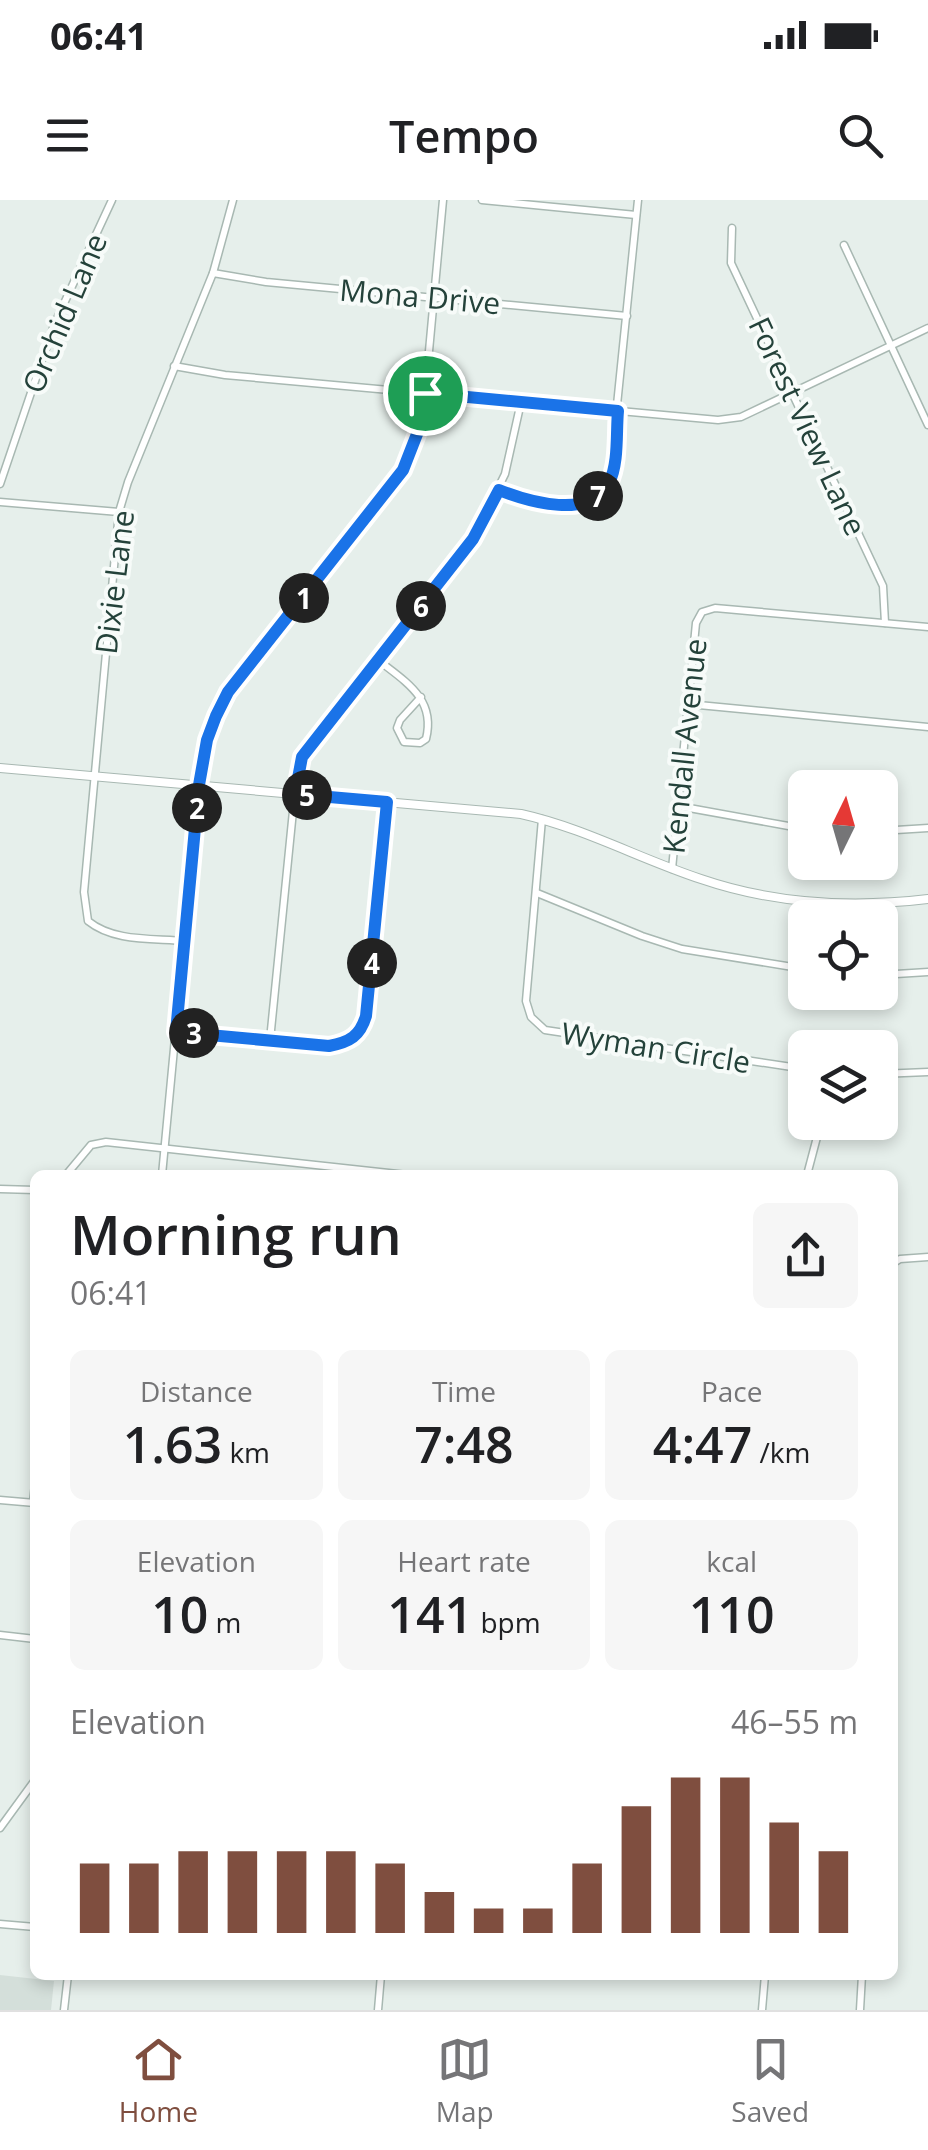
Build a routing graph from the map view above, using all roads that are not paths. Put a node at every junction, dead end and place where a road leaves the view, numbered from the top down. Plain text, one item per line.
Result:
1 (112, 200) edge
2 (233, 200) edge
3 (443, 200) edge
4 (482, 200) edge
5 (638, 200) edge
6 (636, 215) junction
7 (732, 228) dead end
8 (844, 246) dead end
9 (213, 272) junction
10 (434, 298) junction
11 (627, 316) junction
12 (928, 328) edge
13 (890, 346) junction
14 (174, 366) junction
15 (425, 393) junction
16 (792, 393) junction
17 (521, 402) junction
18 (618, 411) junction
19 (928, 425) edge
20 (0, 484) edge
21 (499, 490) junction
22 (0, 502) edge
23 (119, 512) junction
24 (885, 623) junction
25 (928, 627) edge
26 (378, 660) junction
27 (421, 697) junction
28 (688, 704) junction
29 (928, 727) edge
30 (0, 768) edge
31 (94, 776) junction
32 (199, 785) junction
33 (295, 794) junction
34 (387, 802) junction
35 (678, 806) junction
36 (542, 819) junction
37 (788, 825) edge
38 (928, 828) edge
39 (898, 830) edge
40 (672, 869) junction
41 (537, 893) junction
42 (928, 899) edge
43 (185, 941) junction
44 (788, 966) edge
45 (928, 972) edge
46 (898, 973) edge
47 (176, 1032) junction
48 (270, 1040) junction
49 (788, 1066) edge
50 (928, 1072) edge
51 (898, 1073) edge
52 (817, 1140) edge
53 (164, 1149) junction
54 (70, 1170) edge
55 (162, 1170) edge
56 (378, 1170) edge
57 (808, 1170) edge
58 (0, 1189) edge
59 (30, 1190) edge
60 (928, 1257) edge
61 (898, 1260) edge
62 (0, 1500) edge
63 (30, 1503) edge
64 (0, 1636) edge
65 (30, 1638) edge
66 (30, 1787) edge
67 (0, 1828) edge
68 (0, 1924) edge
69 (30, 1927) edge
70 (67, 1980) edge
71 (381, 1980) edge
72 (764, 1980) edge
73 (862, 1980) edge
74 (64, 2010) edge
75 (378, 2010) edge
76 (762, 2010) edge
77 (860, 2010) edge

1 - 20 street, Orchid Lane
2 - 9 street, Dixie Lane
3 - 10 street
4 - 6 street
5 - 6 street
6 - 11 street
7 - 16 street, Forest View Lane
8 - 13 street
9 - 10 street, Mona Drive
9 - 14 street, Dixie Lane
10 - 11 street, Mona Drive
10 - 15 street
11 - 18 street
12 - 13 street
13 - 16 street
13 - 19 street
14 - 15 street
14 - 23 street, Dixie Lane
15 - 17 street
15 - 32 street
16 - 18 street
16 - 24 street, Forest View Lane
17 - 18 street
17 - 21 street
18 - 21 street
21 - 26 street
22 - 23 street
23 - 31 street, Dixie Lane
24 - 25 street, Kendall Avenue
24 - 28 street, Kendall Avenue
26 - 27 street
26 - 33 street
27 - 27 street
28 - 29 street
28 - 35 street, Kendall Avenue
30 - 31 street
31 - 32 street
31 - 43 street, Dixie Lane
32 - 33 street
32 - 43 street
33 - 34 street
33 - 48 street
34 - 36 street
34 - 48 street
35 - 37 street
35 - 40 street, Kendall Avenue
36 - 40 street
36 - 41 street, Wyman Circle
38 - 39 street
40 - 42 street
41 - 44 street
41 - 49 street, Wyman Circle
43 - 47 street
45 - 46 street
47 - 48 street
47 - 53 street
50 - 51 street
52 - 57 street
53 - 54 street
53 - 55 street
53 - 56 street
58 - 59 street
60 - 61 street
62 - 63 street
64 - 65 street
66 - 67 street
68 - 69 street
70 - 74 street
71 - 75 street
72 - 76 street
73 - 77 street

